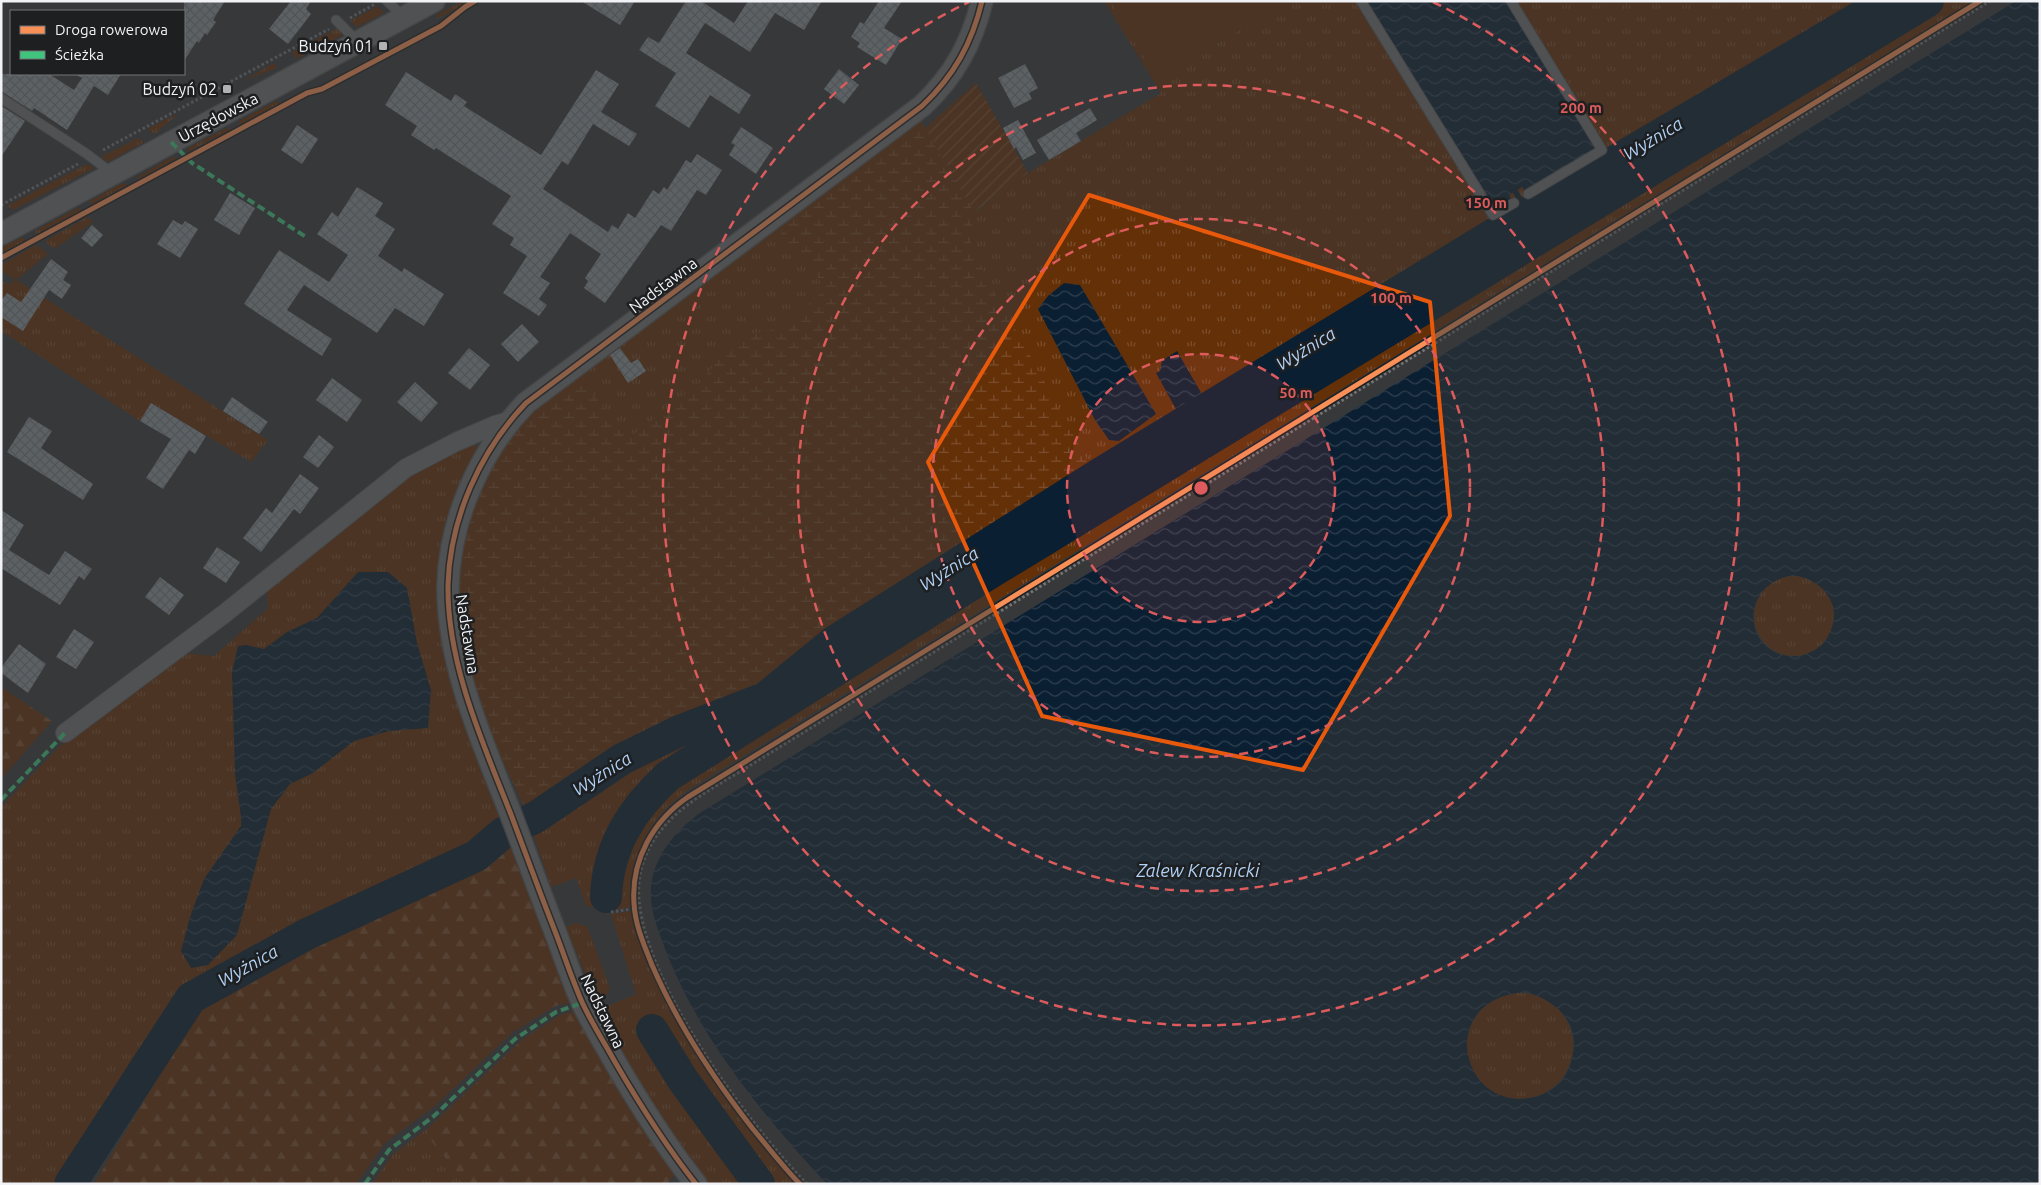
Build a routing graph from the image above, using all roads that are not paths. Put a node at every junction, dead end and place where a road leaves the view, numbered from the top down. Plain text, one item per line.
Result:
1 (388, 1) edge
2 (434, 1) edge
3 (982, 1) edge
4 (1361, 1) edge
5 (1511, 1) edge
6 (404, 17) junction
7 (338, 22) road end
8 (358, 42) junction
9 (1, 98) edge
10 (113, 174) junction
11 (1528, 194) dead end
12 (1514, 203) dead end
13 (1, 234) edge
14 (508, 422) junction
15 (65, 733) dead end
16 (696, 1184) edge

1 - 6 lane
2 - 6 street, Urzędowska
3 - 14 street, Nadstawna
4 - 12 lane
5 - 11 lane
6 - 8 street, Urzędowska
7 - 8 lane
8 - 10 street, Urzędowska
9 - 10 lane
10 - 13 street, Urzędowska
14 - 15 street, Nadstawna
14 - 16 street, Nadstawna

